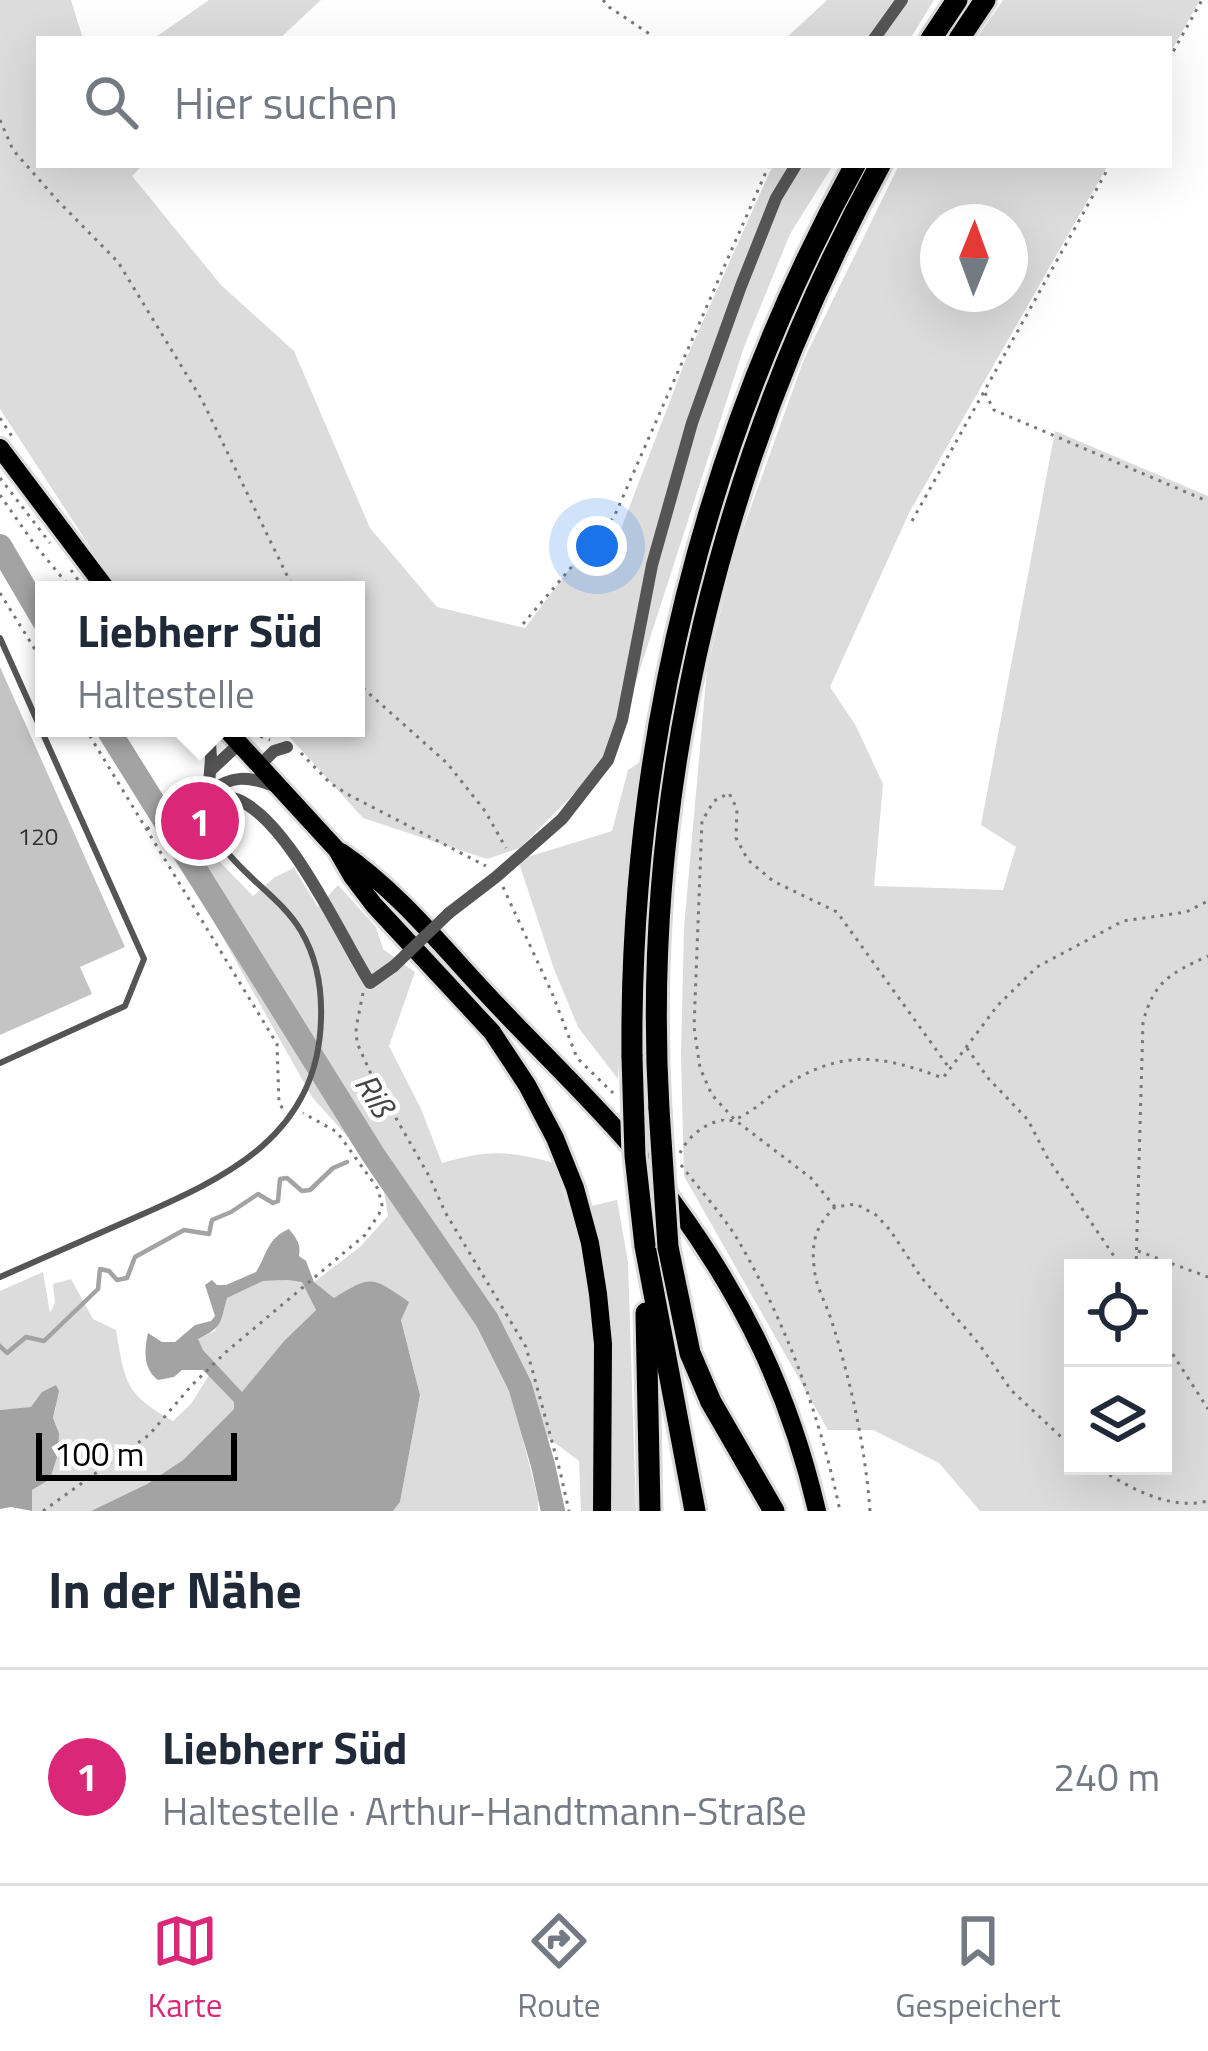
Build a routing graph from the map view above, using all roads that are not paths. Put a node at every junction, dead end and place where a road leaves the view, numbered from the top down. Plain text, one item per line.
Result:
1 (902, 0) edge
2 (956, 0) edge
3 (985, 0) edge
4 (876, 36) edge
5 (933, 36) edge
6 (961, 36) edge
7 (794, 168) edge
8 (853, 168) edge
9 (878, 168) edge
10 (0, 448) edge
11 (100, 581) edge
12 (0, 638) edge
13 (35, 716) edge
14 (44, 737) edge
15 (209, 737) edge
16 (242, 737) edge
17 (244, 737) edge
18 (287, 747) road end
19 (260, 765) junction
20 (211, 771) junction
21 (284, 790) junction
22 (204, 796) junction
23 (337, 850) junction
24 (0, 1063) edge
25 (645, 1246) junction
26 (668, 1247) junction
27 (0, 1277) edge
28 (602, 1511) edge
29 (650, 1511) edge
30 (695, 1511) edge
31 (774, 1511) edge
32 (817, 1511) edge

1 - 4 street
2 - 5 highway
3 - 6 highway
7 - 22 street, bridge
8 - 25 highway, bridge
9 - 26 highway, bridge
10 - 11 main road
12 - 13 lane
14 - 24 lane
15 - 20 street
16 - 20 street
17 - 19 main road
18 - 19 street
19 - 21 main road
20 - 22 street
21 - 22 street
21 - 23 main road
22 - 27 lane
23 - 28 main road
23 - 32 main road
25 - 29 highway
25 - 30 highway
26 - 30 highway
26 - 31 highway

